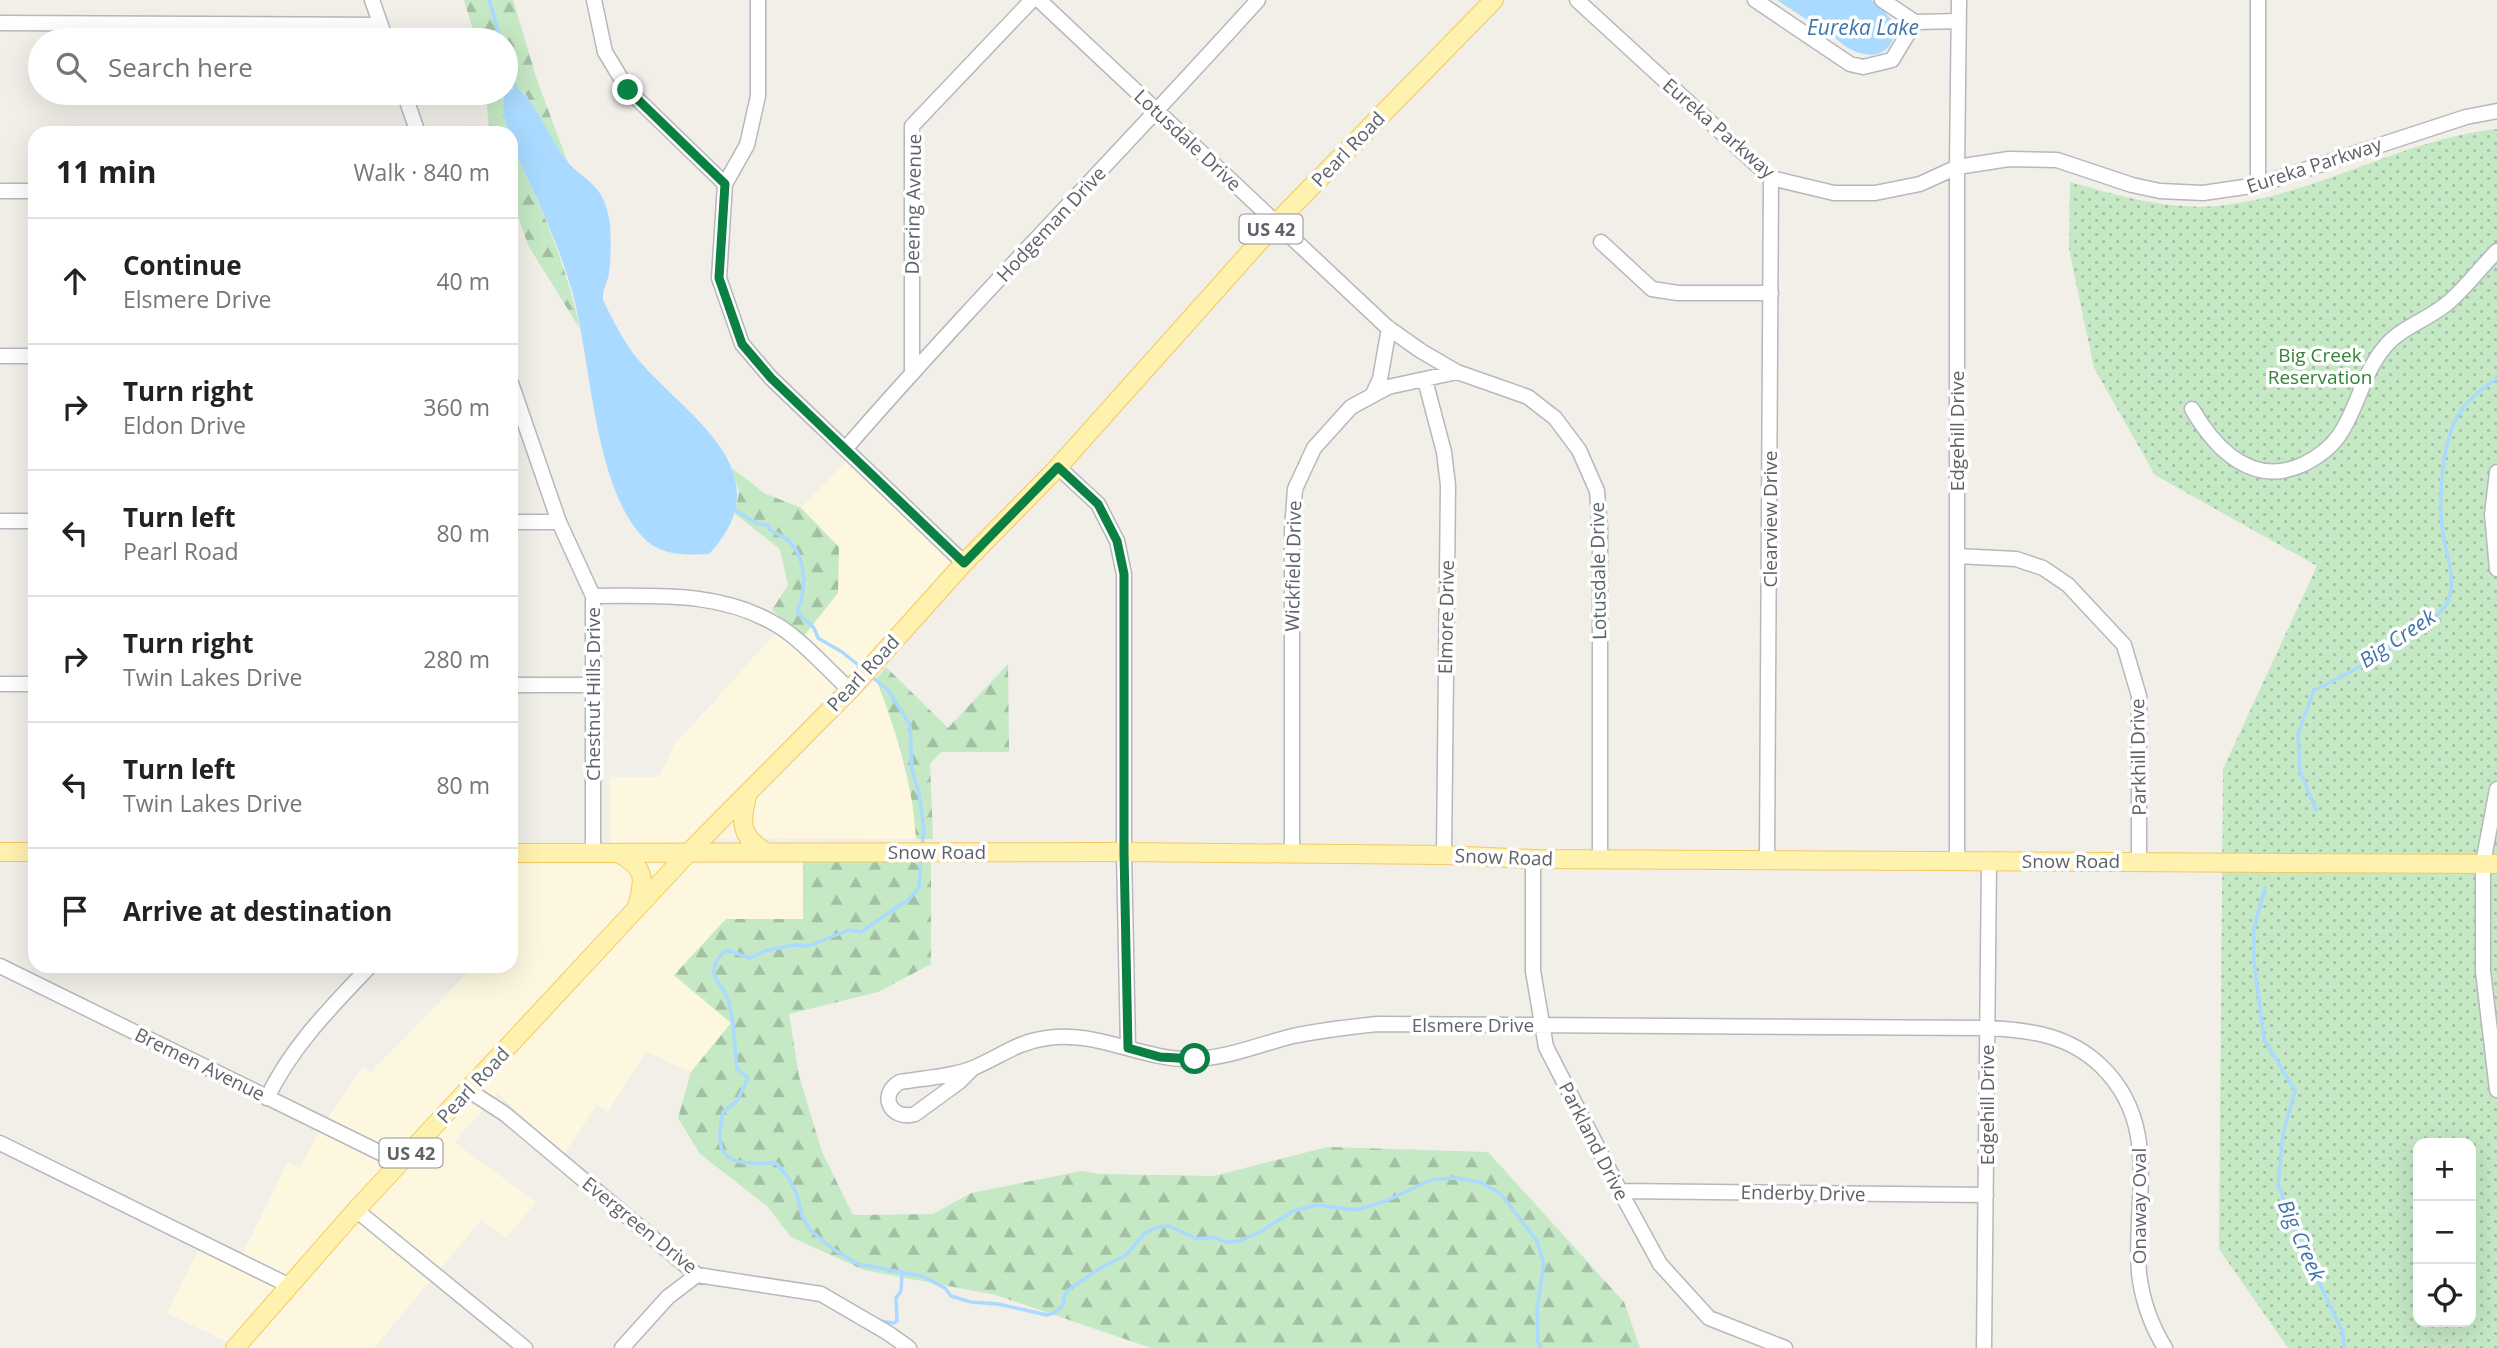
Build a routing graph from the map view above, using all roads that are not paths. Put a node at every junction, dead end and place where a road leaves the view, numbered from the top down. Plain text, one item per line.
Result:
1 (372, 0) edge
2 (594, 0) edge
3 (758, 0) edge
4 (1032, 0) edge
5 (1039, 0) edge
6 (1258, 0) edge
7 (1494, 0) edge
8 (1577, 0) edge
9 (1755, 0) edge
10 (1882, 0) edge
11 (1959, 0) edge
12 (2258, 0) edge
13 (1959, 21) junction
14 (1915, 22) junction
15 (0, 23) edge
16 (381, 25) junction
17 (382, 28) edge
18 (408, 105) edge
19 (1158, 111) junction
20 (2497, 111) edge
21 (416, 126) edge
22 (1957, 167) junction
23 (1771, 178) junction
24 (725, 184) junction
25 (2258, 185) junction
26 (0, 191) edge
27 (28, 191) edge
28 (1277, 222) junction
29 (1601, 242) dead end
30 (2497, 251) edge
31 (1771, 293) junction
32 (1389, 328) junction
33 (0, 356) edge
34 (28, 356) edge
35 (912, 370) junction
36 (1457, 372) junction
37 (1425, 380) junction
38 (1373, 394) junction
39 (518, 403) edge
40 (2192, 409) dead end
41 (846, 448) junction
42 (1058, 467) junction
43 (2497, 472) edge
44 (0, 521) edge
45 (28, 521) edge
46 (518, 522) edge
47 (559, 522) junction
48 (1957, 555) junction
49 (964, 563) junction
50 (2497, 569) edge
51 (593, 596) junction
52 (0, 684) edge
53 (28, 684) edge
54 (518, 685) edge
55 (593, 685) junction
56 (850, 690) junction
57 (2497, 789) edge
58 (749, 791) junction
59 (0, 852) edge
60 (28, 852) edge
61 (690, 852) junction
62 (766, 852) junction
63 (1124, 852) junction
64 (518, 853) edge
65 (593, 853) junction
66 (618, 853) junction
67 (1292, 855) junction
68 (1444, 855) junction
69 (1533, 859) junction
70 (1600, 859) junction
71 (1767, 859) junction
72 (1957, 861) junction
73 (1989, 861) junction
74 (2139, 861) junction
75 (2490, 863) edge
76 (636, 910) junction
77 (0, 966) edge
78 (364, 973) edge
79 (1541, 1025) junction
80 (1988, 1028) junction
81 (1128, 1048) junction
82 (972, 1069) junction
83 (468, 1090) junction
84 (2497, 1090) edge
85 (267, 1098) junction
86 (0, 1143) edge
87 (401, 1163) junction
88 (1620, 1191) junction
89 (1986, 1195) junction
90 (356, 1210) junction
91 (698, 1275) junction
92 (290, 1286) junction
93 (235, 1348) edge
94 (525, 1348) edge
95 (621, 1348) edge
96 (909, 1348) edge
97 (1785, 1348) edge
98 (1984, 1348) edge
99 (2165, 1348) edge

1 - 16 street
2 - 24 street
3 - 24 street
4 - 35 street, Deering Avenue
5 - 19 street, Lotusdale Drive
6 - 19 street, Hodgeman Drive
7 - 28 main road, Pearl Road / US 42
8 - 23 street, Eureka Parkway
9 - 14 street
10 - 14 street
11 - 13 street, Edgehill Drive
12 - 25 street
13 - 14 street
13 - 22 street, Edgehill Drive
15 - 16 street
16 - 17 street
18 - 21 street
19 - 28 street, Lotusdale Drive
19 - 35 street, Hodgeman Drive
20 - 25 street, Eureka Parkway
22 - 23 street, Eureka Parkway
22 - 25 street, Eureka Parkway
22 - 48 street, Edgehill Drive
23 - 31 street, Clearview Drive
24 - 41 street
26 - 27 street
28 - 32 street, Lotusdale Drive
28 - 42 main road, Pearl Road / US 42
29 - 31 street
30 - 40 street
31 - 71 street, Clearview Drive
32 - 36 street, Lotusdale Drive
32 - 38 street
33 - 34 street
35 - 41 street, Hodgeman Drive
36 - 37 street, Wickfield Drive
36 - 70 street, Lotusdale Drive
37 - 38 street, Wickfield Drive
37 - 68 street, Elmore Drive
38 - 67 street, Wickfield Drive
39 - 47 street, Chestnut Hills Drive
41 - 49 street
42 - 49 main road, Pearl Road / US 42
42 - 63 street
43 - 50 street
44 - 45 street
46 - 47 street
47 - 51 street, Chestnut Hills Drive
48 - 72 street, Edgehill Drive
48 - 74 street, Parkhill Drive
49 - 56 main road, Pearl Road / US 42
51 - 55 street, Chestnut Hills Drive
51 - 56 street
52 - 53 street
54 - 55 street
55 - 65 street, Chestnut Hills Drive
56 - 58 main road, Pearl Road / US 42
57 - 75 street
58 - 61 main road, Pearl Road / US 42
58 - 62 main road
59 - 60 main road
61 - 62 main road, Snow Road
61 - 66 main road, Snow Road
61 - 76 main road, Pearl Road / US 42
62 - 63 main road, Snow Road
63 - 67 main road, Snow Road
63 - 81 street
64 - 65 main road, Snow Road
65 - 66 main road, Snow Road
66 - 76 main road
67 - 68 main road, Snow Road
68 - 69 main road, Snow Road
69 - 70 main road, Snow Road
69 - 79 street, Parkland Drive
70 - 71 main road, Snow Road
71 - 72 main road, Snow Road
72 - 73 main road, Snow Road
73 - 74 main road, Snow Road
73 - 80 street, Edgehill Drive
74 - 75 main road, Snow Road
75 - 84 street
76 - 83 main road, Pearl Road / US 42
77 - 85 street, Bremen Avenue
78 - 85 street
79 - 80 street, Elsmere Drive
79 - 81 street, Elsmere Drive
79 - 88 street, Parkland Drive
80 - 89 street, Edgehill Drive
80 - 99 street, Onaway Oval
81 - 82 street, Elsmere Drive
82 - 82 street, Elsmere Drive
83 - 87 main road, Pearl Road / US 42
83 - 91 street, Evergreen Drive
85 - 87 street, Bremen Avenue
86 - 92 street
87 - 90 main road, Pearl Road / US 42
88 - 89 street, Enderby Drive
88 - 97 street, Parkland Drive
89 - 98 street, Edgehill Drive
90 - 92 main road, Pearl Road / US 42
90 - 94 street
91 - 95 street
91 - 96 street, Evergreen Drive
92 - 93 main road, Pearl Road / US 42

